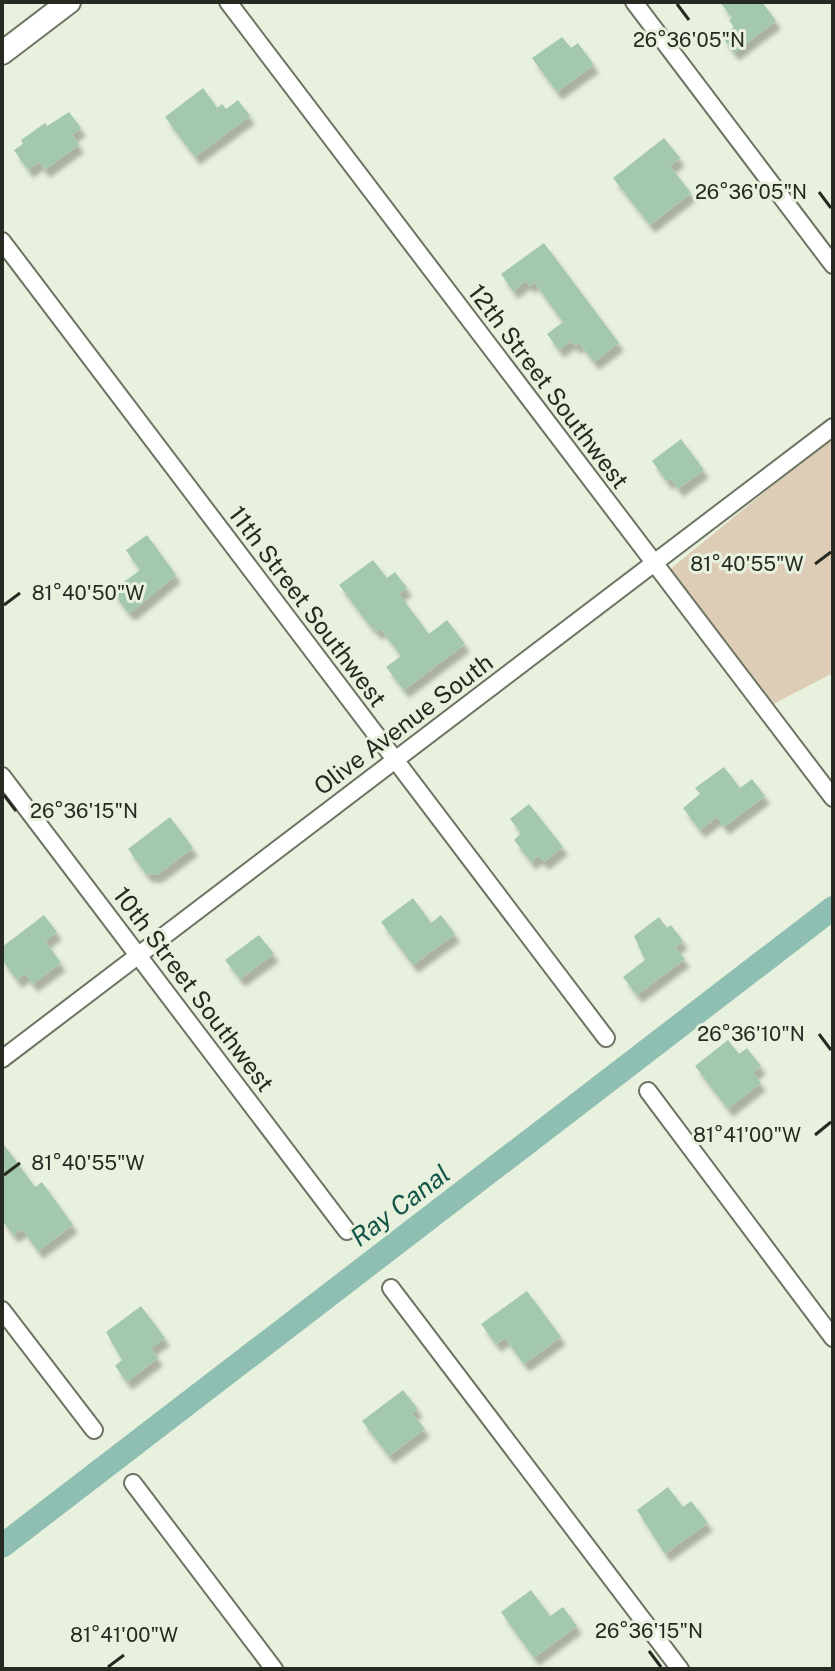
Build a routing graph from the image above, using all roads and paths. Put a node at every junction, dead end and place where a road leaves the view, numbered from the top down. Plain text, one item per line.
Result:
1 (69, 2) edge
2 (228, 2) edge
3 (634, 2) edge
4 (2, 53) edge
5 (2, 241) edge
6 (833, 265) edge
7 (833, 427) edge
8 (654, 563) junction
9 (395, 760) junction
10 (2, 776) edge
11 (833, 798) edge
12 (138, 955) junction
13 (606, 1038) dead end
14 (2, 1059) edge
15 (648, 1091) dead end
16 (347, 1231) dead end
17 (391, 1288) dead end
18 (2, 1310) edge
19 (833, 1338) edge
20 (94, 1430) dead end
21 (133, 1483) dead end
22 (274, 1669) edge
23 (680, 1669) edge

1 - 4 street
2 - 8 street, 12th Street Southwest
3 - 6 street
5 - 9 street, 11th Street Southwest
7 - 8 street, Olive Avenue South
8 - 9 street, Olive Avenue South
8 - 11 street, 12th Street Southwest
9 - 12 street, Olive Avenue South
9 - 13 street, 11th Street Southwest
10 - 12 street, 10th Street Southwest
12 - 14 street, Olive Avenue South
12 - 16 street, 10th Street Southwest
15 - 19 street
17 - 23 street
18 - 20 street
21 - 22 street

